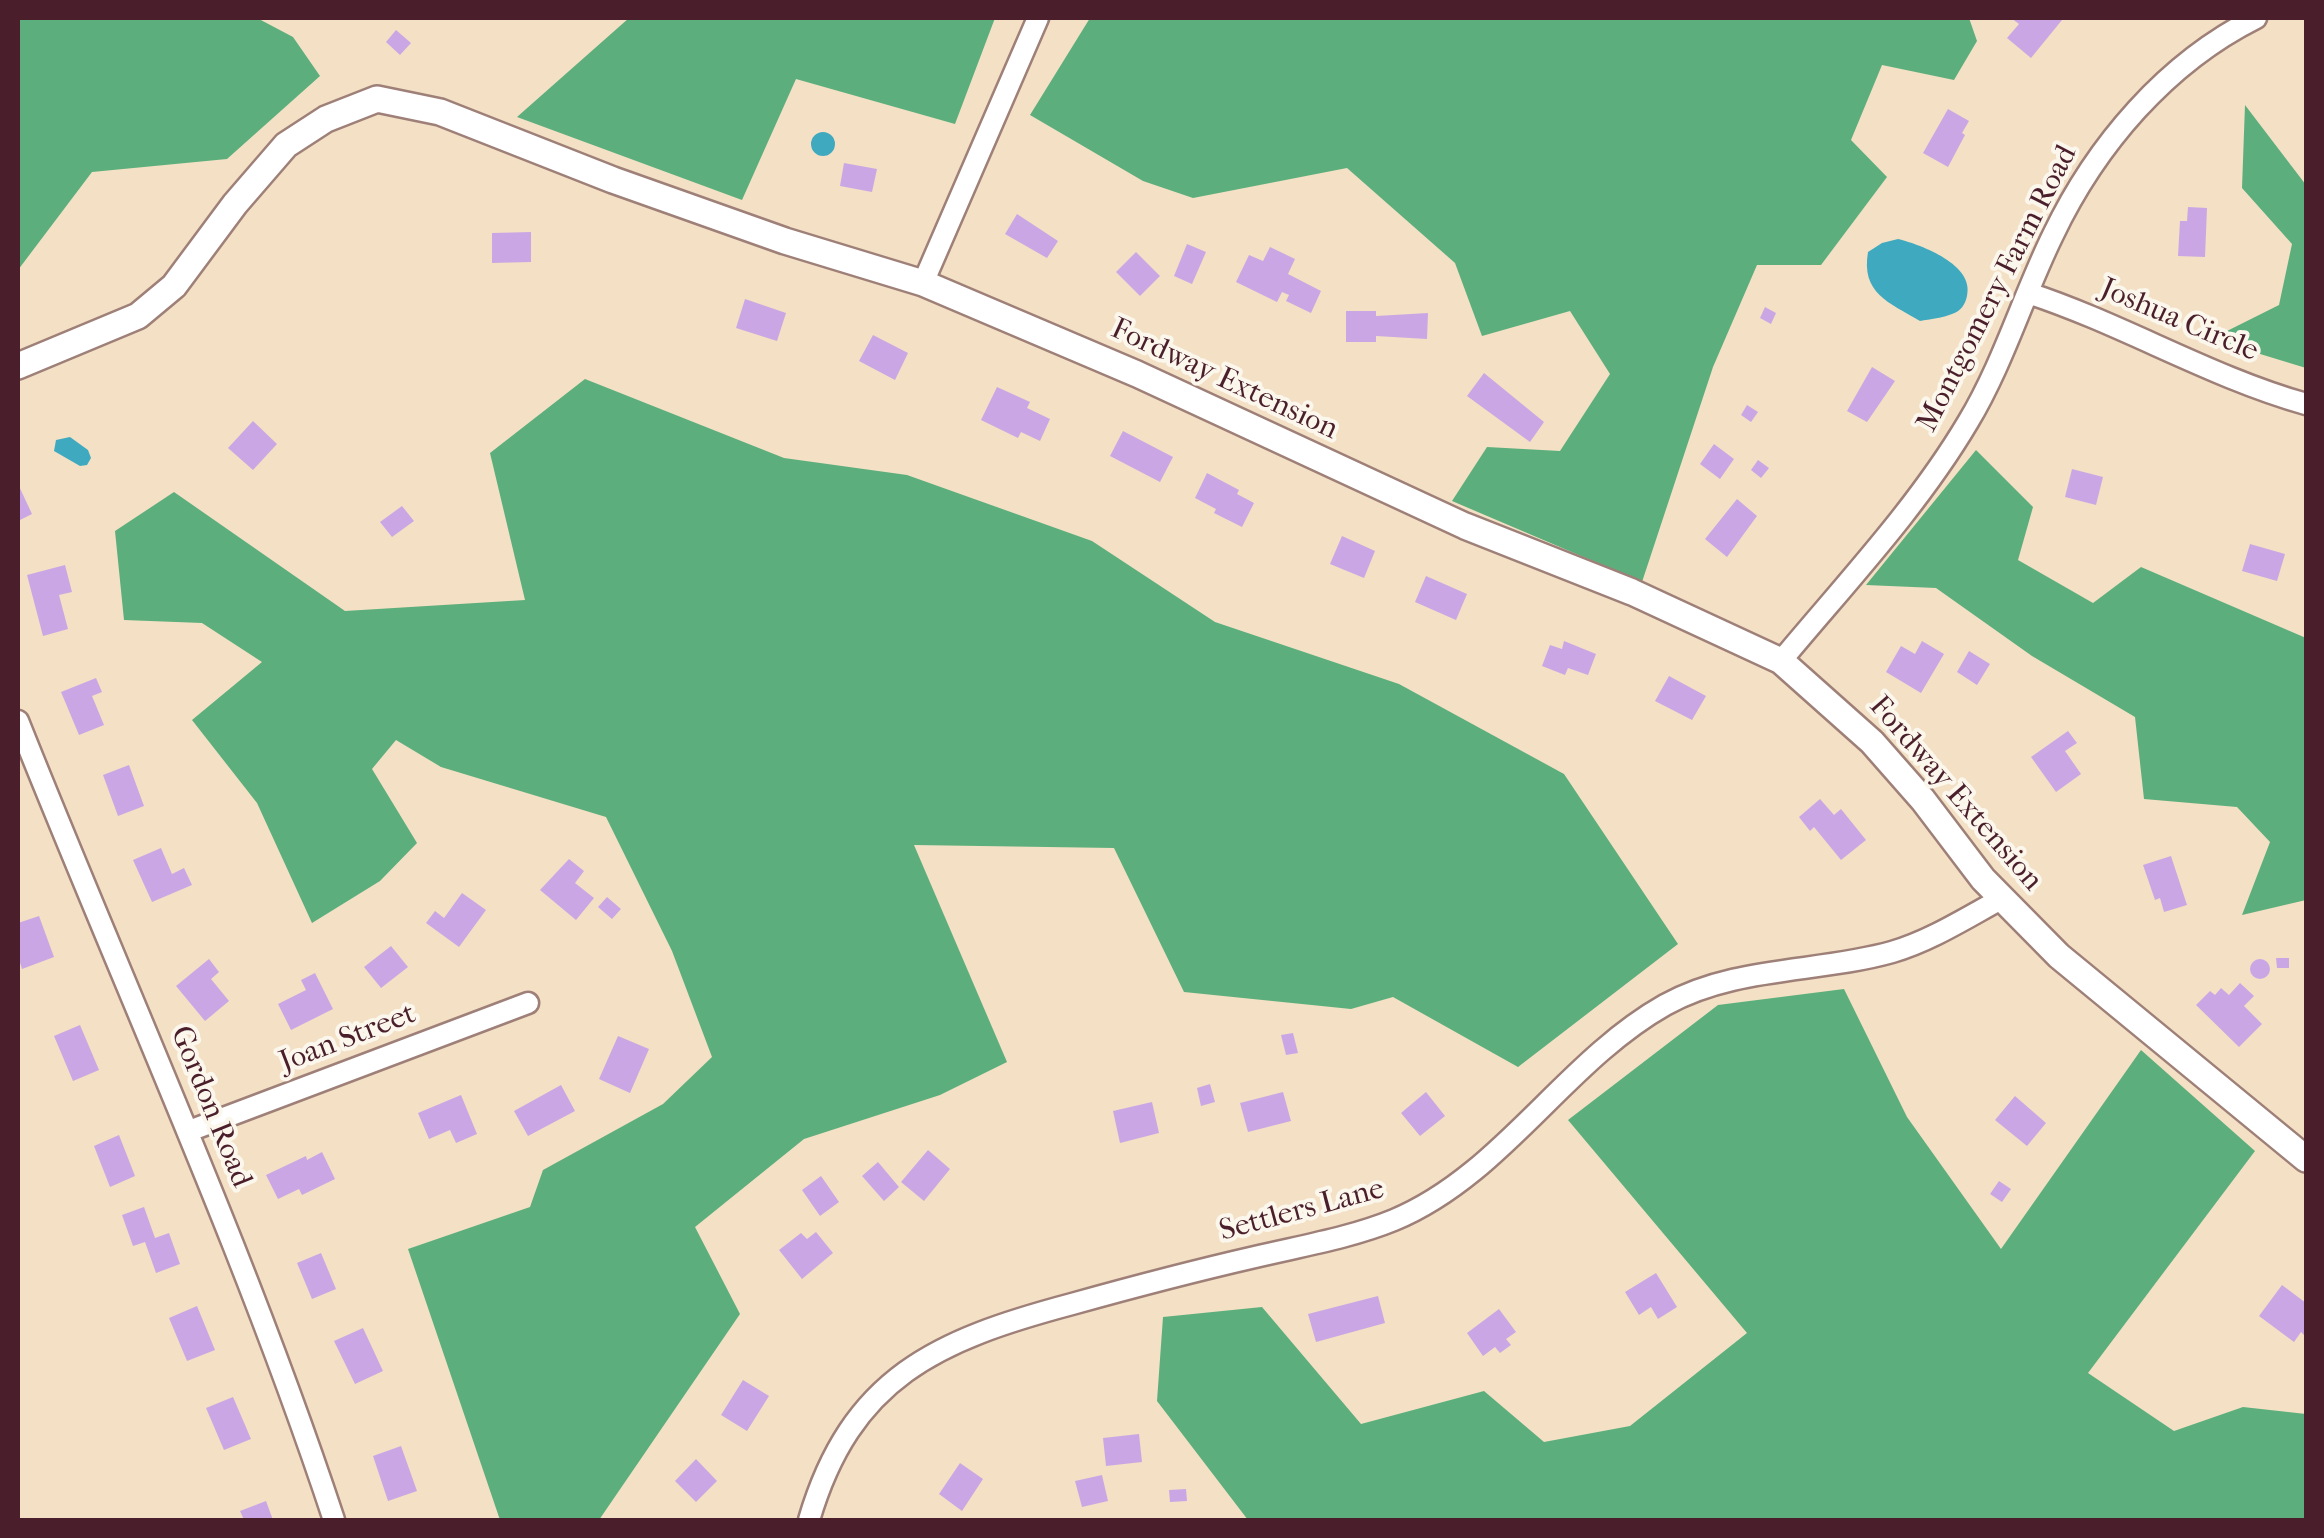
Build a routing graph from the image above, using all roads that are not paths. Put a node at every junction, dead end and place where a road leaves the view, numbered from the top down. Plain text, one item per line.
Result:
1 (1038, 18) edge
2 (2256, 18) edge
3 (923, 283) junction
4 (2028, 293) junction
5 (18, 366) edge
6 (2306, 404) edge
7 (1782, 661) junction
8 (18, 721) edge
9 (2001, 899) junction
10 (528, 1003) dead end
11 (189, 1131) junction
12 (2306, 1159) edge
13 (334, 1520) edge
14 (808, 1520) edge

1 - 3 street
2 - 4 street, Montgomery Farm Road
3 - 5 street, Fordway Extension
3 - 7 street, Fordway Extension
4 - 6 street, Joshua Circle
4 - 7 street, Montgomery Farm Road
7 - 9 street, Fordway Extension
8 - 11 street, Gordon Road
9 - 12 street, Fordway Extension
9 - 14 street, Settlers Lane
10 - 11 street, Joan Street
11 - 13 street, Gordon Road

